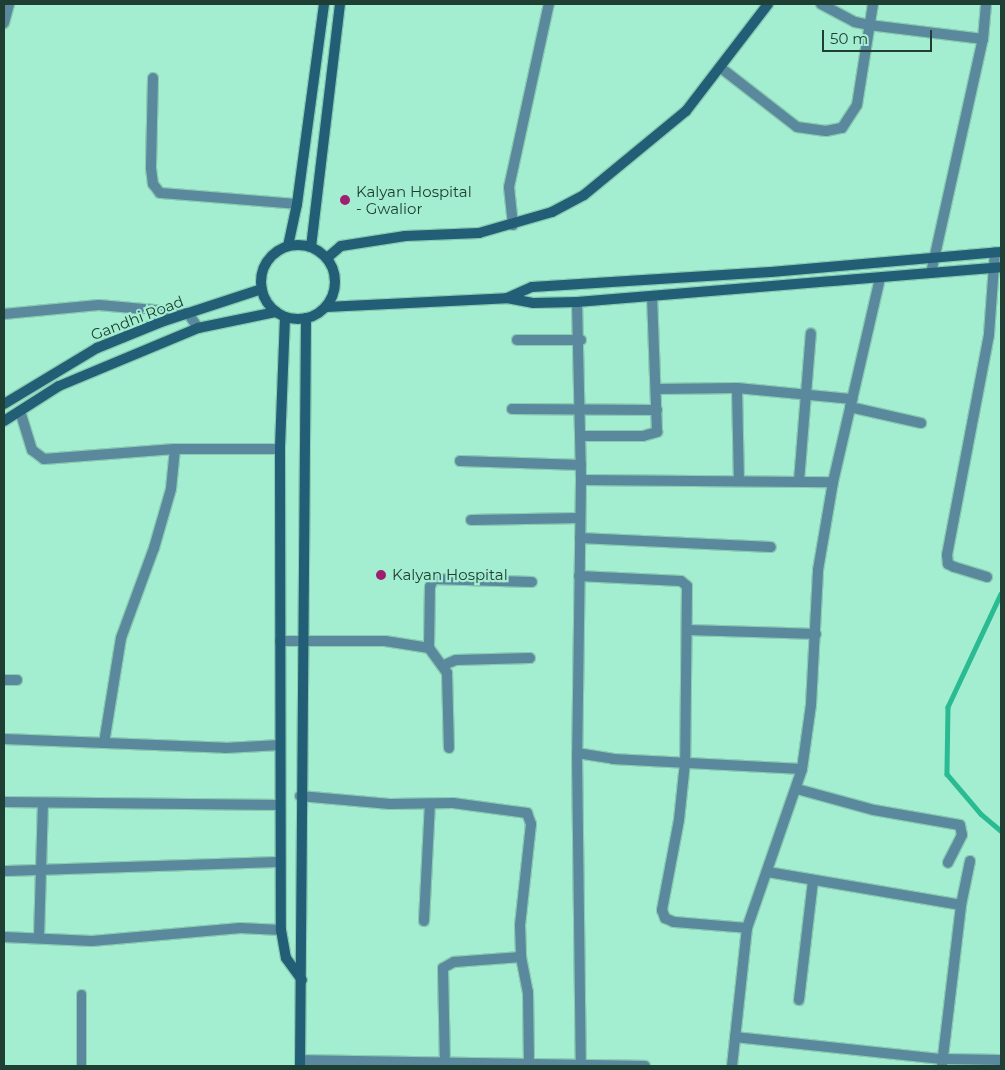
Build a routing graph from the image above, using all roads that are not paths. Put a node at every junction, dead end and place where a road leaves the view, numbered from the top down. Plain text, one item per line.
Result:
1 (9, 4) edge
2 (324, 4) edge
3 (340, 4) edge
4 (549, 4) edge
5 (768, 4) edge
6 (821, 4) edge
7 (873, 4) edge
8 (986, 4) edge
9 (4, 23) edge
10 (870, 26) junction
11 (983, 39) junction
12 (721, 68) junction
13 (153, 78) dead end
14 (297, 204) junction
15 (513, 225) junction
16 (288, 246) junction
17 (311, 247) junction
18 (998, 252) edge
19 (327, 258) junction
20 (934, 259) junction
21 (998, 268) edge
22 (930, 273) junction
23 (880, 278) junction
24 (262, 289) junction
25 (652, 297) junction
26 (507, 298) junction
27 (577, 302) junction
28 (326, 307) junction
29 (188, 313) junction
30 (4, 314) edge
31 (280, 314) junction
32 (306, 318) junction
33 (198, 328) junction
34 (812, 333) dead end
35 (518, 340) dead end
36 (581, 340) junction
37 (738, 388) junction
38 (657, 389) junction
39 (805, 394) junction
40 (851, 403) junction
41 (4, 404) edge
42 (512, 409) dead end
43 (581, 409) junction
44 (657, 410) junction
45 (20, 411) junction
46 (4, 421) edge
47 (921, 423) dead end
48 (581, 436) junction
49 (175, 449) junction
50 (280, 449) junction
51 (460, 461) dead end
52 (581, 465) junction
53 (581, 480) junction
54 (739, 481) junction
55 (799, 482) junction
56 (833, 482) junction
57 (580, 518) junction
58 (471, 520) dead end
59 (580, 538) junction
60 (771, 547) dead end
61 (579, 576) junction
62 (987, 577) dead end
63 (532, 582) dead end
64 (688, 630) junction
65 (816, 634) junction
66 (280, 641) junction
67 (302, 643) junction
68 (429, 648) junction
69 (530, 658) dead end
70 (444, 665) junction
71 (4, 680) edge
72 (17, 680) dead end
73 (4, 739) edge
74 (104, 743) junction
75 (280, 745) junction
76 (448, 748) dead end
77 (576, 753) junction
78 (685, 763) junction
79 (802, 769) junction
80 (797, 789) junction
81 (300, 796) junction
82 (4, 802) edge
83 (43, 803) junction
84 (430, 804) junction
85 (280, 806) junction
86 (970, 861) dead end
87 (280, 862) junction
88 (948, 863) dead end
89 (40, 870) junction
90 (4, 871) edge
91 (768, 872) junction
92 (813, 880) junction
93 (961, 905) junction
94 (424, 921) dead end
95 (747, 928) junction
96 (280, 930) junction
97 (4, 937) edge
98 (39, 937) junction
99 (521, 957) junction
100 (302, 980) junction
101 (81, 994) dead end
102 (798, 1000) dead end
103 (735, 1038) junction
104 (1001, 1060) edge
105 (300, 1063) edge
106 (942, 1063) edge
107 (445, 1064) junction
108 (477, 1065) edge
109 (529, 1065) junction
110 (81, 1066) edge
111 (581, 1066) edge
112 (645, 1066) edge
113 (732, 1066) edge

1 - 9 street
2 - 14 main road
3 - 17 main road
4 - 15 street
5 - 12 main road
6 - 10 street
7 - 10 street
8 - 11 street
10 - 11 street
10 - 12 street
11 - 20 street
12 - 15 main road
13 - 14 street
14 - 16 main road
15 - 19 main road
16 - 17 main road
16 - 24 main road
17 - 19 main road
18 - 20 main road
18 - 21 street
19 - 28 main road
20 - 22 street
20 - 26 main road
21 - 22 main road
21 - 62 street
22 - 23 main road
23 - 25 main road
23 - 40 street
24 - 29 main road, Gandhi Road
24 - 31 main road
25 - 27 main road
25 - 38 street
26 - 27 main road
26 - 28 main road
27 - 36 street
28 - 32 main road
29 - 30 street
29 - 33 street
29 - 41 main road, Gandhi Road
31 - 32 main road
31 - 33 main road
31 - 50 main road
32 - 67 main road
33 - 45 main road
34 - 39 street
35 - 36 street
36 - 43 street
37 - 38 street
37 - 39 street
37 - 54 street
38 - 44 street
39 - 40 street
39 - 55 street
40 - 47 street
40 - 56 street
42 - 43 street
43 - 44 street
43 - 48 street
44 - 48 street
45 - 46 main road
45 - 49 street
48 - 52 street
49 - 50 street
49 - 74 street
50 - 66 main road
51 - 52 street
52 - 53 street
53 - 54 street
53 - 57 street
54 - 55 street
55 - 56 street
56 - 65 street
57 - 58 street
57 - 59 street
59 - 60 street
59 - 61 street
61 - 64 street
61 - 77 street
63 - 68 street
64 - 65 street
64 - 78 street
65 - 79 street
66 - 67 street
66 - 75 main road
67 - 68 street
67 - 81 main road
68 - 70 street
69 - 70 street
70 - 76 street
71 - 72 street
73 - 74 street
74 - 75 street
75 - 85 main road
77 - 78 street
77 - 111 street
78 - 79 street
78 - 95 street
79 - 80 street
80 - 88 street
80 - 91 street
81 - 84 street
81 - 100 main road
82 - 83 street
83 - 85 street
83 - 89 street
84 - 94 street
84 - 99 street
85 - 87 main road
86 - 93 street
87 - 89 street
87 - 96 main road
89 - 90 street
89 - 98 street
91 - 92 street
91 - 95 street
92 - 93 street
92 - 102 street
93 - 106 street
95 - 103 street
96 - 98 street
96 - 100 main road
97 - 98 street
99 - 107 street
99 - 109 street
100 - 105 main road
101 - 110 lane
103 - 106 street
103 - 113 street
104 - 106 street
105 - 107 street
107 - 108 street
108 - 109 street
109 - 111 street
111 - 112 street

